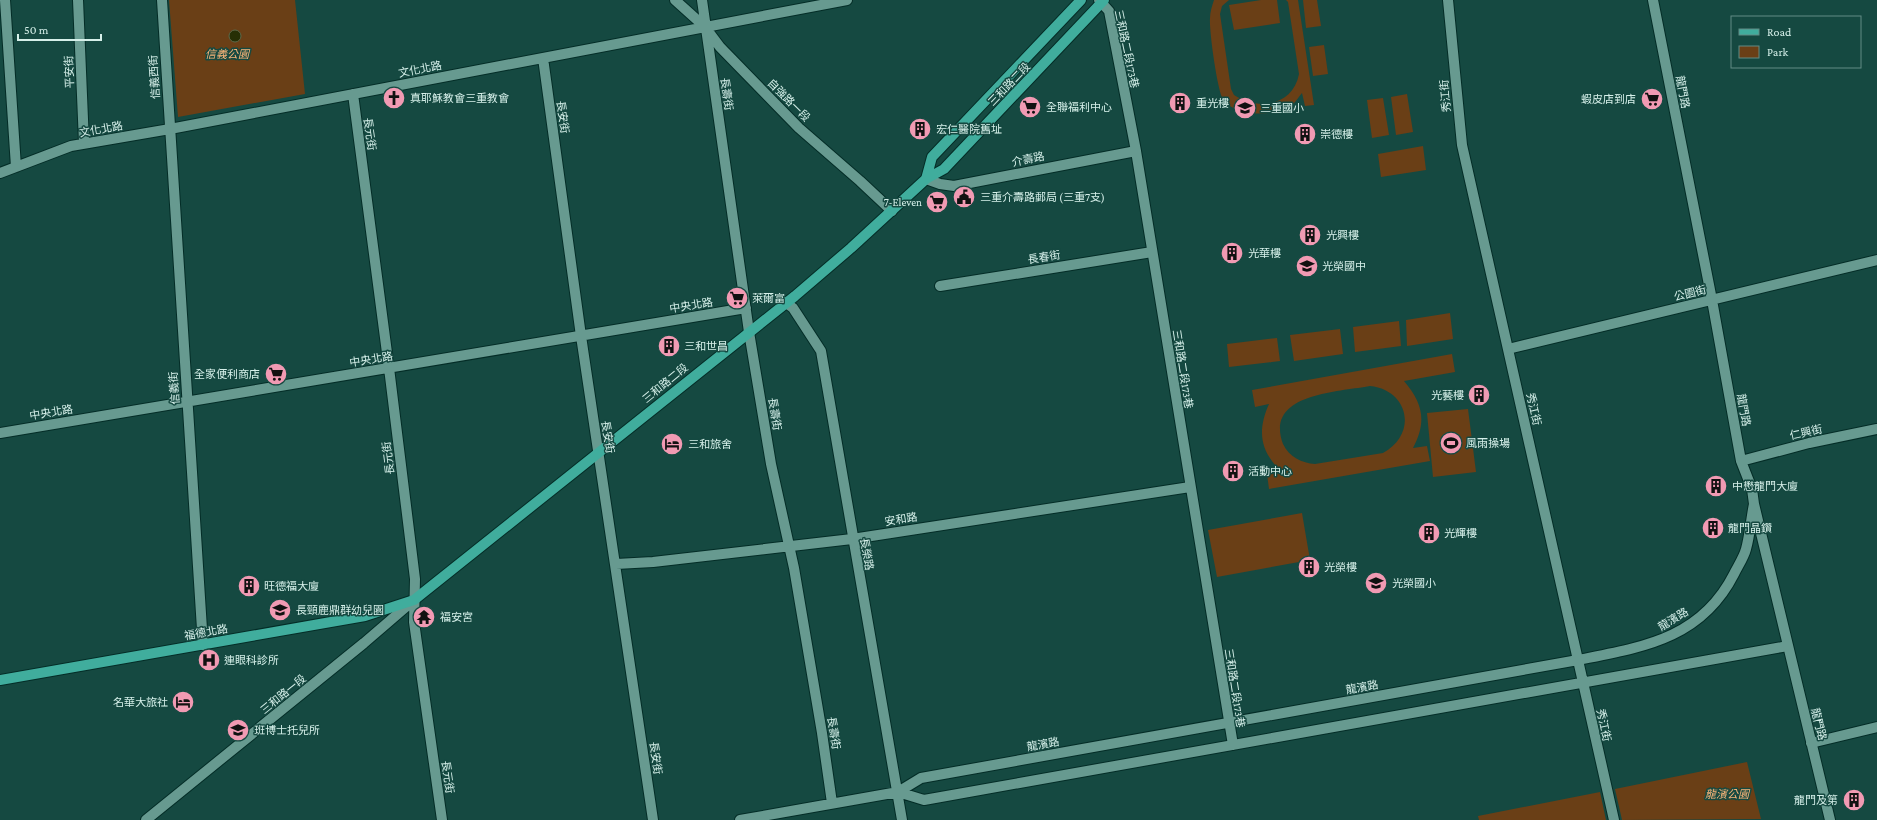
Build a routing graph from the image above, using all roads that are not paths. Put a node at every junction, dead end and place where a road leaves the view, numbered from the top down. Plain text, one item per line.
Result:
1 (5, 0) edge
2 (78, 0) edge
3 (162, 0) edge
4 (675, 0) edge
5 (702, 0) edge
6 (847, 0) edge
7 (1081, 0) edge
8 (1448, 0) edge
9 (1653, 0) edge
10 (1102, 1) edge
11 (822, 2) edge
12 (705, 27) junction
13 (543, 58) junction
14 (353, 94) junction
15 (170, 129) junction
16 (84, 143) junction
17 (1136, 151) junction
18 (16, 167) junction
19 (0, 172) edge
20 (926, 179) junction
21 (892, 212) junction
22 (1152, 252) junction
23 (1877, 260) edge
24 (940, 286) dead end
25 (1712, 300) junction
26 (786, 302) junction
27 (746, 308) junction
28 (749, 332) junction
29 (581, 336) junction
30 (1508, 349) junction
31 (389, 368) junction
32 (186, 402) junction
33 (1877, 429) edge
34 (0, 433) edge
35 (599, 453) junction
36 (1741, 461) junction
37 (1190, 487) junction
38 (1754, 504) junction
39 (852, 539) junction
40 (790, 545) junction
41 (616, 564) junction
42 (414, 600) junction
43 (203, 645) junction
44 (1788, 646) junction
45 (1578, 660) junction
46 (0, 680) edge
47 (1583, 683) junction
48 (1229, 723) junction
49 (1877, 727) edge
50 (1811, 743) junction
51 (1232, 745) junction
52 (898, 792) junction
53 (832, 803) junction
54 (146, 820) edge
55 (442, 820) edge
56 (653, 820) edge
57 (740, 820) edge
58 (902, 820) edge
59 (1614, 820) edge
60 (1830, 820) edge

1 - 18 street
2 - 16 street, 平安街
3 - 15 street, 信義西街
4 - 12 street, 自強路一段
5 - 12 street, 長壽街
6 - 11 street, 文化北路
7 - 20 main road, 三和路二段
8 - 30 street, 秀江街
9 - 25 street, 龍門路
10 - 17 street, 三和路二段173巷
10 - 20 main road, 三和路二段
11 - 12 street, 文化北路
12 - 13 street, 文化北路
12 - 21 street, 自強路一段
12 - 27 street, 長壽街
13 - 14 street, 文化北路
13 - 29 street, 長安街
14 - 15 street, 文化北路
14 - 31 street, 長元街
15 - 16 street, 文化北路
15 - 32 street, 信義街
16 - 18 street, 文化北路
17 - 20 street, 介壽路
17 - 22 street, 三和路二段173巷
18 - 19 street, 文化北路
20 - 21 main road, 三和路二段
21 - 26 main road, 三和路二段
22 - 24 street, 長春街
22 - 37 street, 三和路二段173巷
23 - 25 street, 公園街
25 - 30 street, 公園街
25 - 36 street, 龍門路
26 - 28 main road, 三和路二段
26 - 39 street, 長榮路
27 - 28 street, 長壽街
27 - 29 street, 中央北路
28 - 35 main road, 三和路二段
28 - 40 street, 長壽街
29 - 31 street, 中央北路
29 - 35 street, 長安街
30 - 45 street, 秀江街
31 - 32 street, 中央北路
31 - 42 street, 長元街
32 - 34 street, 中央北路
32 - 43 street, 信義街
33 - 36 street, 仁興街
35 - 41 street, 長安街
35 - 42 main road, 三和路二段
36 - 38 street, 龍門路
37 - 39 street, 安和路
37 - 48 street, 三和路二段173巷
38 - 44 street, 龍門路
38 - 45 street, 龍濱路
39 - 40 street, 安和路
39 - 52 street, 長榮路
40 - 41 street, 安和路
40 - 53 street, 長壽街
41 - 56 street, 長安街
42 - 43 main road, 福德北路
42 - 54 street, 三和路一段
42 - 55 street, 長元街
43 - 46 main road, 福德北路
44 - 47 street, 龍濱路
44 - 50 street, 龍門路
45 - 47 street, 秀江街
45 - 48 street, 龍濱路
47 - 51 street, 龍濱路
47 - 59 street, 秀江街
48 - 51 street, 三和路二段173巷
48 - 52 street, 龍濱路
49 - 50 street
50 - 60 street, 龍門路
51 - 52 street, 龍濱路
52 - 53 street, 龍濱路
52 - 58 street, 長榮路
53 - 57 street, 龍濱路

